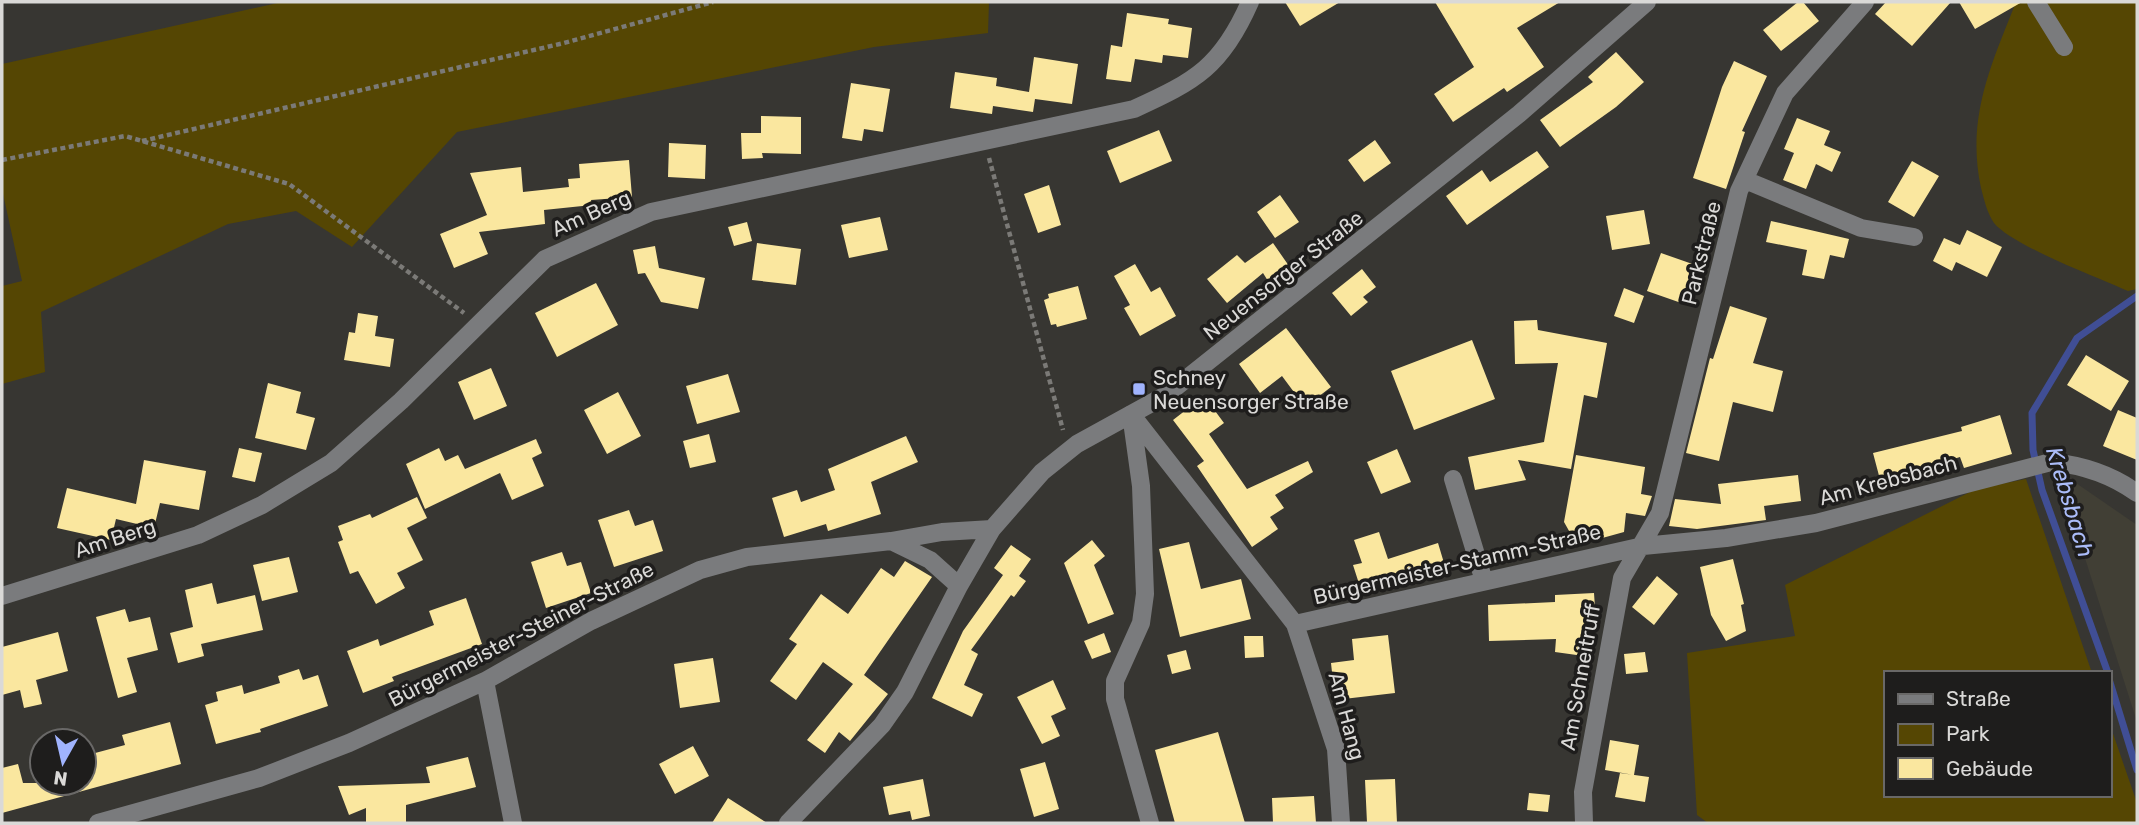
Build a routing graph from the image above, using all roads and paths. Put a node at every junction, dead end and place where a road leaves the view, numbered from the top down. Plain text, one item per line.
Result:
1 (713, 2) edge
2 (1250, 2) edge
3 (1647, 2) edge
4 (1865, 2) edge
5 (2036, 2) edge
6 (2064, 47) dead end
7 (142, 141) junction
8 (984, 141) junction
9 (2, 160) edge
10 (1745, 180) junction
11 (1914, 237) dead end
12 (477, 324) junction
13 (1131, 414) junction
14 (1069, 451) junction
15 (1453, 479) dead end
16 (2137, 493) edge
17 (992, 529) junction
18 (891, 541) junction
19 (1643, 546) junction
20 (1484, 582) junction
21 (959, 586) junction
22 (2, 596) edge
23 (1295, 624) junction
24 (485, 681) junction
25 (98, 823) edge
26 (513, 823) edge
27 (788, 823) edge
28 (1150, 823) edge
29 (1341, 823) edge
30 (1584, 823) edge

1 - 7 path
2 - 8 street, Am Berg
3 - 13 street, Neuensorger Straße
4 - 10 street, Parkstraße
5 - 6 street
7 - 9 path
7 - 12 path
8 - 12 street, Am Berg
8 - 14 path
10 - 11 street
10 - 19 street, Parkstraße
12 - 22 street, Am Berg
13 - 14 street, Neuensorger Straße
13 - 23 street, Bürgermeister-Stamm-Straße
13 - 28 street
14 - 17 street, Neuensorger Straße
15 - 20 street
16 - 19 street, Am Krebsbach
17 - 18 street, Bürgermeister-Steiner-Straße
17 - 21 street, Neuensorger Straße
18 - 21 street
18 - 24 street, Bürgermeister-Steiner-Straße
19 - 20 street, Bürgermeister-Stamm-Straße
19 - 30 street, Am Schneitruff
20 - 23 street, Bürgermeister-Stamm-Straße
21 - 27 street, Neuensorger Straße
23 - 29 street, Am Hang
24 - 25 street, Bürgermeister-Steiner-Straße
24 - 26 street

